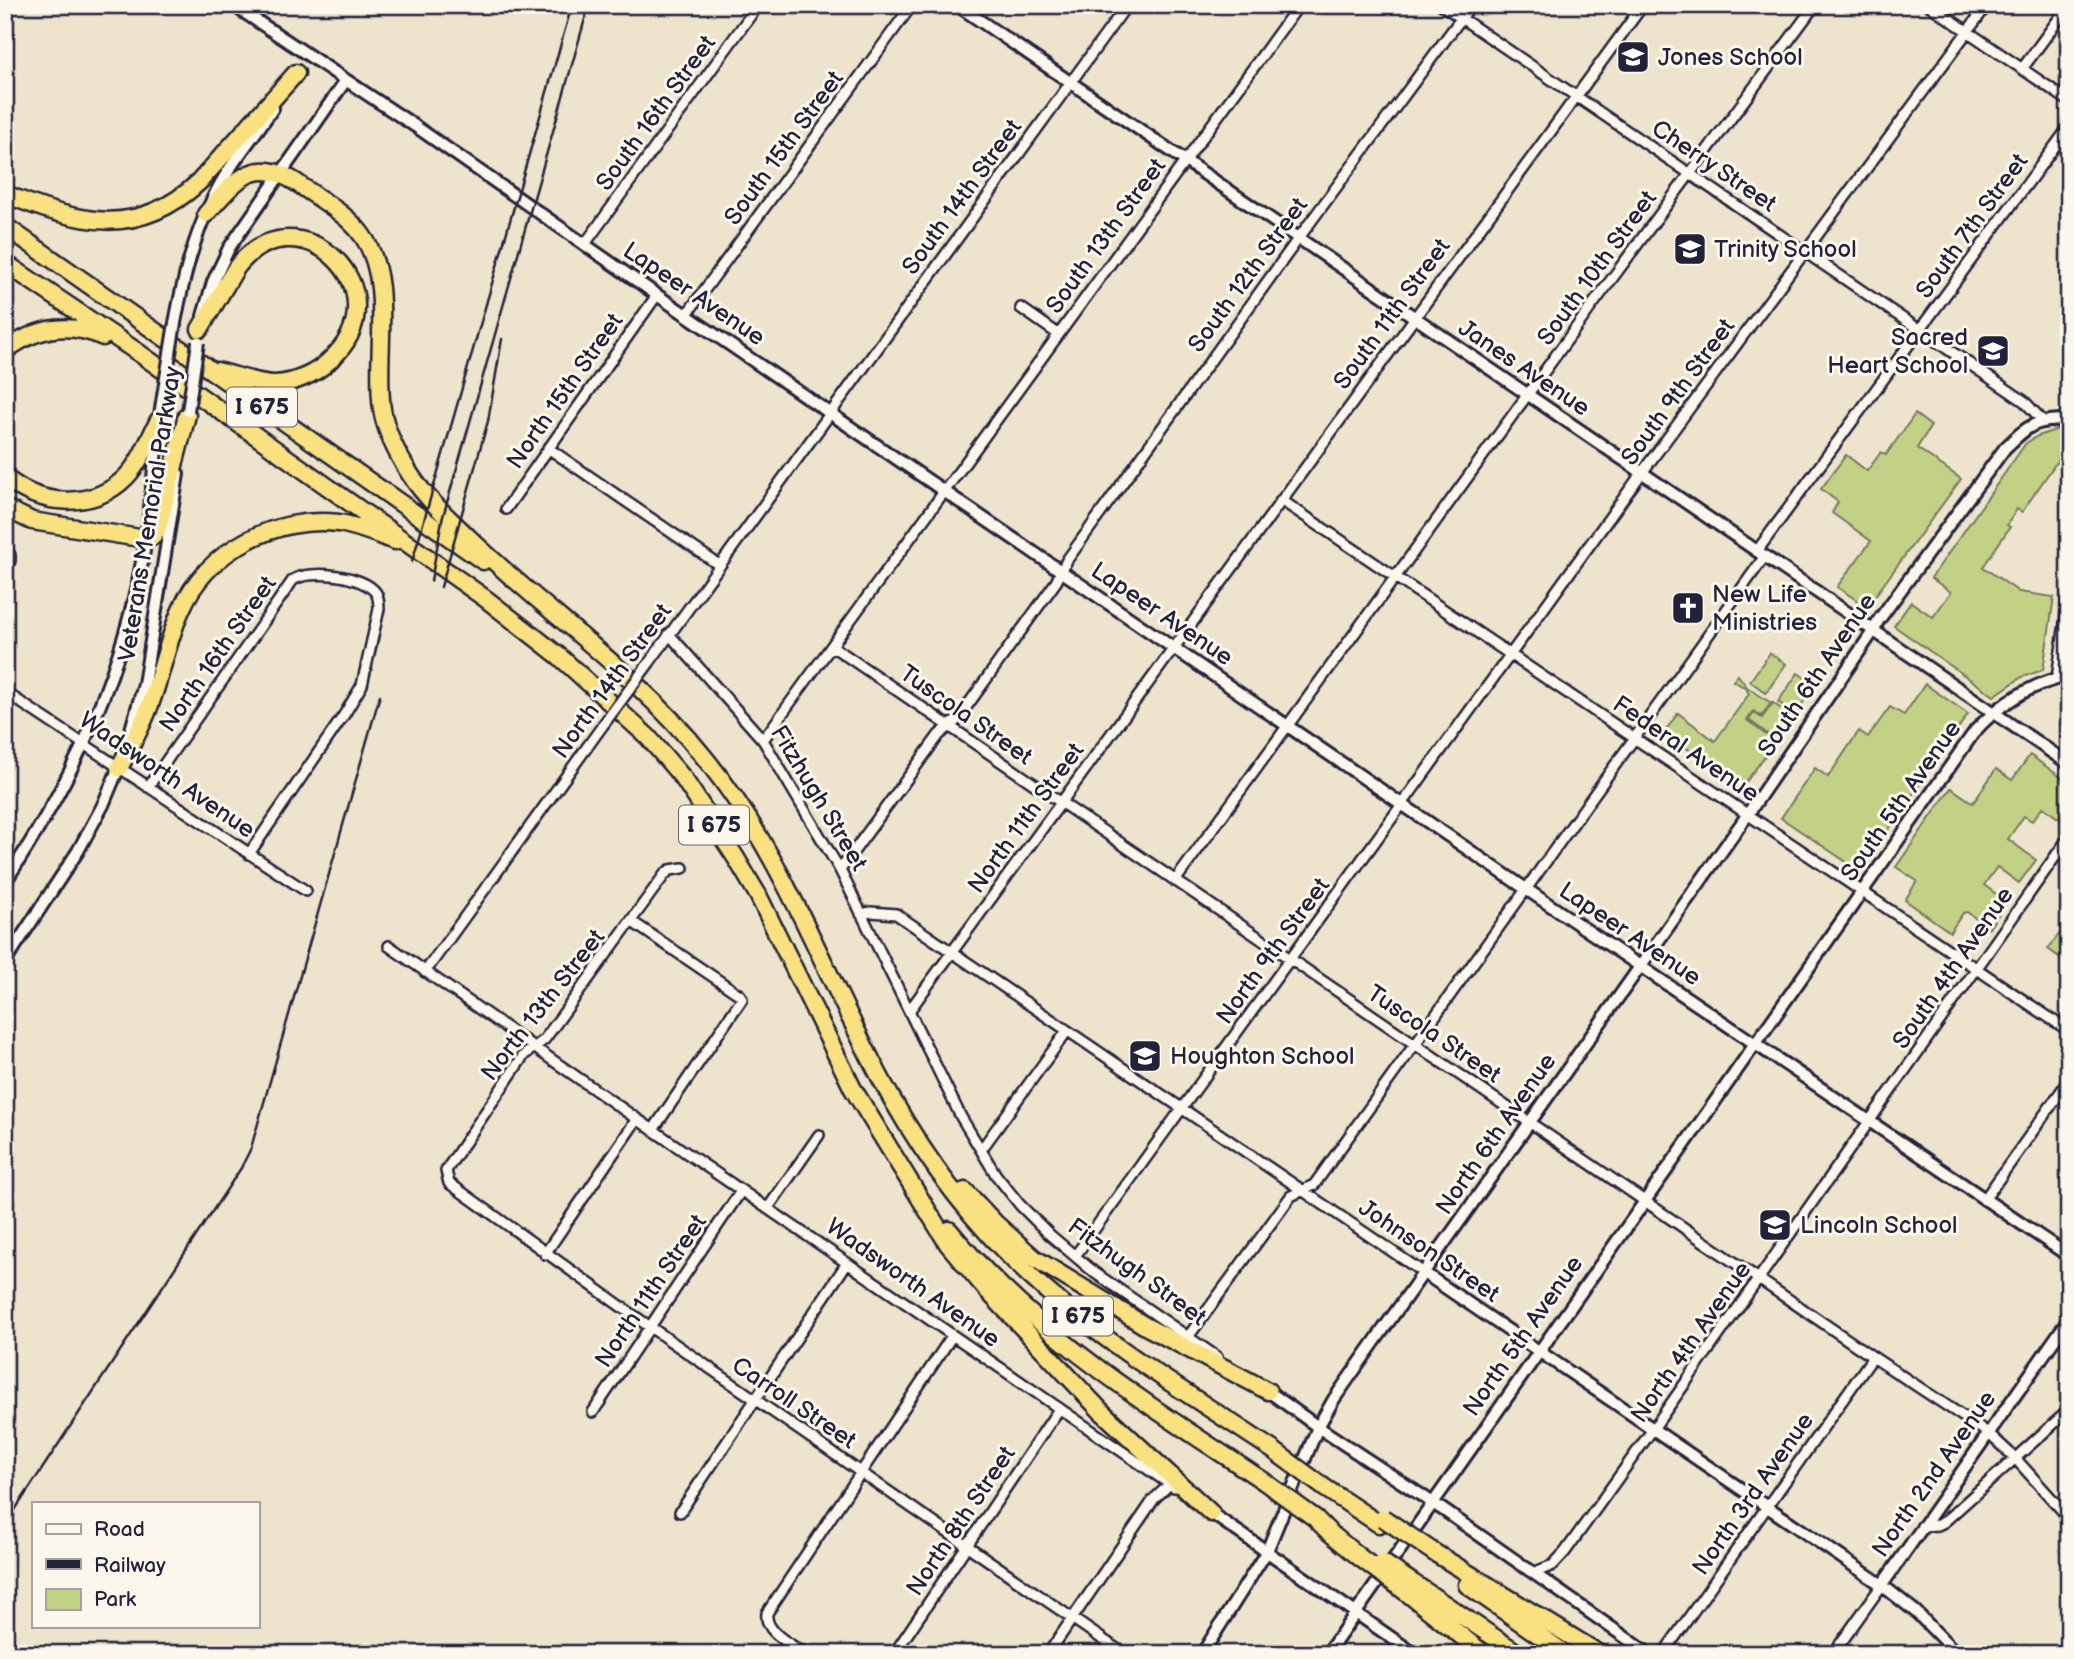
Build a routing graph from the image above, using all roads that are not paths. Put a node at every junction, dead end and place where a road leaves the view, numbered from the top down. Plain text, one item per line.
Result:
1 (233, 5) edge
2 (758, 5) edge
3 (912, 5) edge
4 (957, 5) edge
5 (1127, 5) edge
6 (1299, 5) edge
7 (1442, 5) edge
8 (1471, 5) edge
9 (1643, 5) edge
10 (1815, 5) edge
11 (1928, 5) edge
12 (1987, 5) edge
13 (2069, 5) edge
14 (247, 9) edge
15 (1461, 19) junction
16 (1967, 32) junction
17 (308, 56) junction
18 (2022, 69) junction
19 (296, 73) junction
20 (346, 80) junction
21 (1070, 82) junction
22 (1575, 97) junction
23 (2069, 101) edge
24 (2069, 127) edge
25 (1184, 161) junction
26 (282, 172) junction
27 (1690, 175) junction
28 (5, 194) edge
29 (206, 214) junction
30 (5, 226) edge
31 (1298, 239) junction
32 (585, 244) junction
33 (1804, 253) junction
34 (5, 263) edge
35 (657, 295) junction
36 (1021, 308) dead end
37 (687, 314) junction
38 (1413, 318) junction
39 (1919, 330) junction
40 (1058, 334) junction
41 (199, 335) junction
42 (5, 351) edge
43 (139, 353) junction
44 (208, 369) junction
45 (1527, 396) junction
46 (187, 413) junction
47 (830, 413) junction
48 (159, 420) junction
49 (2042, 420) junction
50 (2069, 420) edge
51 (548, 448) junction
52 (1641, 474) junction
53 (5, 477) edge
54 (945, 490) junction
55 (1281, 500) junction
56 (5, 509) edge
57 (506, 509) dead end
58 (146, 539) junction
59 (415, 548) junction
60 (8, 552) edge
61 (1761, 554) junction
62 (719, 565) junction
63 (5, 567) edge
64 (1063, 571) junction
65 (1395, 576) junction
66 (520, 586) junction
67 (2069, 596) edge
68 (1874, 630) junction
69 (669, 634) junction
70 (832, 646) junction
71 (1174, 647) junction
72 (1511, 655) junction
73 (2063, 677) edge
74 (7, 696) edge
75 (1994, 712) junction
76 (1287, 725) junction
77 (948, 727) junction
78 (1635, 738) junction
79 (763, 740) junction
80 (83, 745) junction
81 (2069, 764) edge
82 (120, 768) junction
83 (148, 787) junction
84 (1060, 803) junction
85 (1402, 803) junction
86 (1748, 814) junction
87 (2069, 837) edge
88 (249, 855) junction
89 (683, 868) dead end
90 (840, 870) junction
91 (1175, 881) junction
92 (5, 882) edge
93 (1526, 888) junction
94 (306, 891) dead end
95 (1862, 891) junction
96 (861, 915) junction
97 (631, 921) junction
98 (388, 946) dead end
99 (952, 953) junction
100 (1290, 960) junction
101 (5, 962) edge
102 (1641, 966) junction
103 (1977, 969) junction
104 (425, 972) junction
105 (909, 1011) junction
106 (1066, 1031) junction
107 (2069, 1031) edge
108 (1756, 1044) junction
109 (1415, 1045) junction
110 (533, 1046) junction
111 (2069, 1080) edge
112 (1183, 1109) junction
113 (637, 1119) junction
114 (1870, 1122) junction
115 (1530, 1123) junction
116 (653, 1130) junction
117 (819, 1135) dead end
118 (919, 1142) junction
119 (981, 1150) junction
120 (447, 1178) joint
121 (912, 1184) junction
122 (741, 1191) junction
123 (1303, 1191) junction
124 (1644, 1200) junction
125 (1984, 1200) junction
126 (768, 1208) junction
127 (545, 1254) junction
128 (2069, 1255) edge
129 (1075, 1256) junction
130 (847, 1263) junction
131 (1424, 1273) junction
132 (1759, 1278) junction
133 (2069, 1319) edge
134 (650, 1327) junction
135 (952, 1336) junction
136 (1188, 1337) junction
137 (1538, 1352) junction
138 (1873, 1357) junction
139 (1268, 1391) junction
140 (756, 1400) junction
141 (1059, 1409) junction
142 (2069, 1410) edge
143 (593, 1412) dead end
144 (1318, 1427) junction
145 (1653, 1429) junction
146 (1988, 1433) junction
147 (2015, 1458) junction
148 (863, 1473) junction
149 (1170, 1484) junction
150 (1431, 1503) junction
151 (1768, 1508) junction
152 (680, 1512) dead end
153 (1211, 1513) junction
154 (2069, 1518) edge
155 (1922, 1526) junction
156 (967, 1545) junction
157 (1267, 1551) junction
158 (1433, 1556) junction
159 (1533, 1573) junction
160 (1882, 1585) junction
161 (1409, 1588) junction
162 (1355, 1611) junction
163 (1072, 1618) junction
164 (805, 1654) edge
165 (894, 1654) edge
166 (1048, 1654) edge
167 (1124, 1654) edge
168 (1202, 1654) edge
169 (1326, 1654) edge
170 (1415, 1654) edge
171 (1484, 1654) edge
172 (1519, 1654) edge
173 (1566, 1654) edge
174 (1600, 1654) edge
175 (1650, 1654) edge
176 (1664, 1654) edge
177 (1833, 1654) edge
178 (1958, 1654) edge

1 - 14 street, Lapeer Avenue
2 - 32 street, South 16th Street
3 - 37 street, South 15th Street
4 - 21 street, Janes Avenue
5 - 21 street, South 14th Street
6 - 25 street, South 13th Street
7 - 15 street, Cherry Street
8 - 15 street, South 12th Street
9 - 22 street, South 11th Street
10 - 27 street, South 10th Street
11 - 16 street
12 - 16 street, South 9th Street
13 - 18 street
14 - 17 street, Lapeer Avenue
15 - 22 street, Cherry Street
15 - 31 street, South 12th Street
16 - 18 street
16 - 33 street, South 9th Street
17 - 19 street, Veterans Memorial Parkway
17 - 20 street, Lapeer Avenue
18 - 23 street
19 - 28 highway
19 - 29 street, Veterans Memorial Parkway
20 - 26 street, Veterans Memorial Parkway
20 - 32 street, Lapeer Avenue
21 - 25 street, Janes Avenue
21 - 47 street, South 14th Street
22 - 27 street, Cherry Street
22 - 38 street, South 11th Street
24 - 39 street, South 7th Street
25 - 31 street, Janes Avenue
25 - 40 street, South 13th Street
26 - 29 highway
26 - 41 street, Veterans Memorial Parkway
26 - 66 highway
27 - 33 street, Cherry Street
27 - 45 street, South 10th Street
29 - 48 street, Veterans Memorial Parkway, bridge
30 - 44 highway, I 675
31 - 38 street, Janes Avenue
31 - 64 street, South 12th Street
32 - 35 street, Lapeer Avenue
33 - 39 street, Cherry Street
33 - 52 street, South 9th Street
34 - 43 highway, I 675
35 - 37 street, Lapeer Avenue
35 - 51 street, North 15th Street
36 - 40 street
37 - 47 street, Lapeer Avenue
38 - 45 street, Janes Avenue
38 - 55 street, South 11th Street
39 - 49 street, Cherry Street
39 - 61 street, South 7th Street
40 - 54 street, South 13th Street
41 - 44 highway
41 - 46 street, Veterans Memorial Parkway, bridge
42 - 43 highway
43 - 59 highway, I 675
44 - 66 highway, I 675
45 - 52 street, Janes Avenue
45 - 65 street, South 10th Street
46 - 58 highway
46 - 82 street, Veterans Memorial Parkway
47 - 54 street, Lapeer Avenue
47 - 62 street, North 14th Street
48 - 53 highway
48 - 58 street, Veterans Memorial Parkway
49 - 50 street
49 - 68 street, South 6th Avenue
51 - 57 street, North 15th Street
51 - 62 street
52 - 61 street, Janes Avenue
52 - 72 street, South 9th Street
54 - 64 street, Lapeer Avenue
54 - 70 street
55 - 65 street, Federal Avenue
55 - 71 street, South 11th Street
56 - 58 highway
58 - 80 street, Veterans Memorial Parkway
59 - 82 highway
59 - 121 highway, I 675
60 - 63 street
61 - 68 street, Janes Avenue
61 - 78 street, South 7th Street
62 - 69 street, North 14th Street
64 - 71 street, Lapeer Avenue
64 - 77 street, South 12th Street
65 - 72 street, Federal Avenue
65 - 76 street, South 10th Street
66 - 118 highway, I 675
67 - 73 street, South 5th Avenue
68 - 75 street, Janes Avenue
68 - 86 street, South 6th Avenue
69 - 79 street, Fitzhugh Street
69 - 104 street, North 14th Street, bridge
70 - 77 street, Tuscola Street
70 - 79 street
71 - 76 street, Lapeer Avenue
71 - 84 street, North 11th Street
72 - 78 street, Federal Avenue
72 - 85 street, South 9th Street
73 - 75 street, South 5th Avenue
74 - 80 street, Wadsworth Avenue
75 - 81 street, Janes Avenue
75 - 95 street, South 5th Avenue
76 - 85 street, Lapeer Avenue
76 - 91 street, South 10th Street
77 - 84 street, Tuscola Street
77 - 90 street, South 12th Street
78 - 86 street, Federal Avenue
78 - 93 street, South 7th Street
79 - 90 street, Fitzhugh Street
80 - 82 street, Wadsworth Avenue
80 - 92 street, Veterans Memorial Parkway
82 - 83 street, Wadsworth Avenue
82 - 101 street, Veterans Memorial Parkway
83 - 88 street, Wadsworth Avenue
83 - 88 street, North 16th Street
84 - 91 street, Tuscola Street
84 - 99 street, North 11th Street
85 - 93 street, Lapeer Avenue
85 - 100 street, North 9th Street
86 - 95 street, Federal Avenue
86 - 102 street, South 6th Avenue
87 - 103 street, South 4th Avenue
88 - 94 street, Wadsworth Avenue
89 - 97 street, North 13th Street
90 - 96 street, Fitzhugh Street
91 - 100 street, Tuscola Street
93 - 102 street, Lapeer Avenue
93 - 109 street, South 7th Street
95 - 103 street, Federal Avenue
95 - 108 street, South 5th Avenue
96 - 99 street, Johnson Street
96 - 105 street, Fitzhugh Street
97 - 110 street, North 13th Street
97 - 116 street
98 - 104 street, Wadsworth Avenue
99 - 105 street, North 11th Street
99 - 106 street, Johnson Street
100 - 109 street, Tuscola Street
100 - 112 street, North 9th Street
102 - 108 street, Lapeer Avenue
102 - 115 street, North 6th Avenue
103 - 107 street, Federal Avenue
103 - 114 street, South 4th Avenue
104 - 110 street, Wadsworth Avenue
105 - 119 street, Fitzhugh Street
106 - 112 street, Johnson Street
106 - 119 street
108 - 114 street, Lapeer Avenue
108 - 124 street, North 5th Avenue
109 - 115 street, Tuscola Street
109 - 123 street, South 7th Street
110 - 113 street, Wadsworth Avenue
110 - 120 street, North 13th Street
111 - 125 street
112 - 123 street, Johnson Street
112 - 129 street, North 9th Street
113 - 116 street, Wadsworth Avenue
113 - 127 street
114 - 125 street, Lapeer Avenue
114 - 132 street, North 4th Avenue
115 - 124 street, Tuscola Street
115 - 131 street, North 6th Avenue
116 - 122 street, Wadsworth Avenue
117 - 126 street
118 - 139 highway
118 - 158 highway, I 675, bridge
119 - 129 street, Fitzhugh Street
120 - 127 street, Carroll Street
121 - 153 highway
121 - 161 highway, I 675, bridge
122 - 126 street, Wadsworth Avenue
122 - 134 street, North 11th Street
123 - 131 street, Johnson Street
123 - 136 street, South 7th Street
124 - 132 street, Tuscola Street
124 - 137 street, North 5th Avenue
125 - 128 street, Lapeer Avenue
126 - 130 street, Wadsworth Avenue
127 - 134 street, Carroll Street
129 - 136 street, Fitzhugh Street
130 - 135 street, Wadsworth Avenue
130 - 140 street
131 - 137 street, Johnson Street
131 - 144 street, North 6th Avenue
132 - 138 street, Tuscola Street
132 - 145 street, North 4th Avenue
133 - 146 street, North 2nd Avenue
134 - 140 street, Carroll Street
134 - 143 street, North 11th Street
135 - 141 street, Wadsworth Avenue
135 - 148 street
136 - 139 street, Fitzhugh Street
137 - 145 street, Johnson Street
137 - 150 street, North 5th Avenue
138 - 146 street, Tuscola Street
138 - 151 street, North 3rd Avenue
139 - 144 street, Fitzhugh Street
140 - 148 street, Carroll Street
140 - 152 street
141 - 149 street, Wadsworth Avenue
141 - 156 street, North 8th Street
142 - 147 street
144 - 150 street, Fitzhugh Street
144 - 157 street, North 6th Avenue
145 - 151 street, Johnson Street
145 - 159 street, North 4th Avenue
146 - 147 street, Tuscola Street
146 - 155 street, North 2nd Avenue
147 - 154 street, Tuscola Street
147 - 155 street
148 - 156 street, Carroll Street
148 - 164 street
149 - 153 street, Wadsworth Avenue
149 - 163 street
150 - 159 street, Fitzhugh Street
150 - 162 street, North 5th Avenue
151 - 160 street, Johnson Street
151 - 176 street, North 3rd Avenue
153 - 157 street, Wadsworth Avenue
155 - 160 street, North 2nd Avenue
156 - 163 street, Carroll Street
156 - 165 street, North 8th Street
157 - 162 street, Wadsworth Avenue
157 - 168 street, North 6th Avenue
158 - 173 highway, I 675
158 - 174 highway
159 - 175 street, Fitzhugh Street
160 - 177 street, North 2nd Avenue
160 - 178 street, Johnson Street
161 - 171 highway
161 - 172 highway
162 - 169 street, North 5th Avenue
162 - 170 street, Wadsworth Avenue
163 - 166 street
163 - 167 street, Carroll Street

